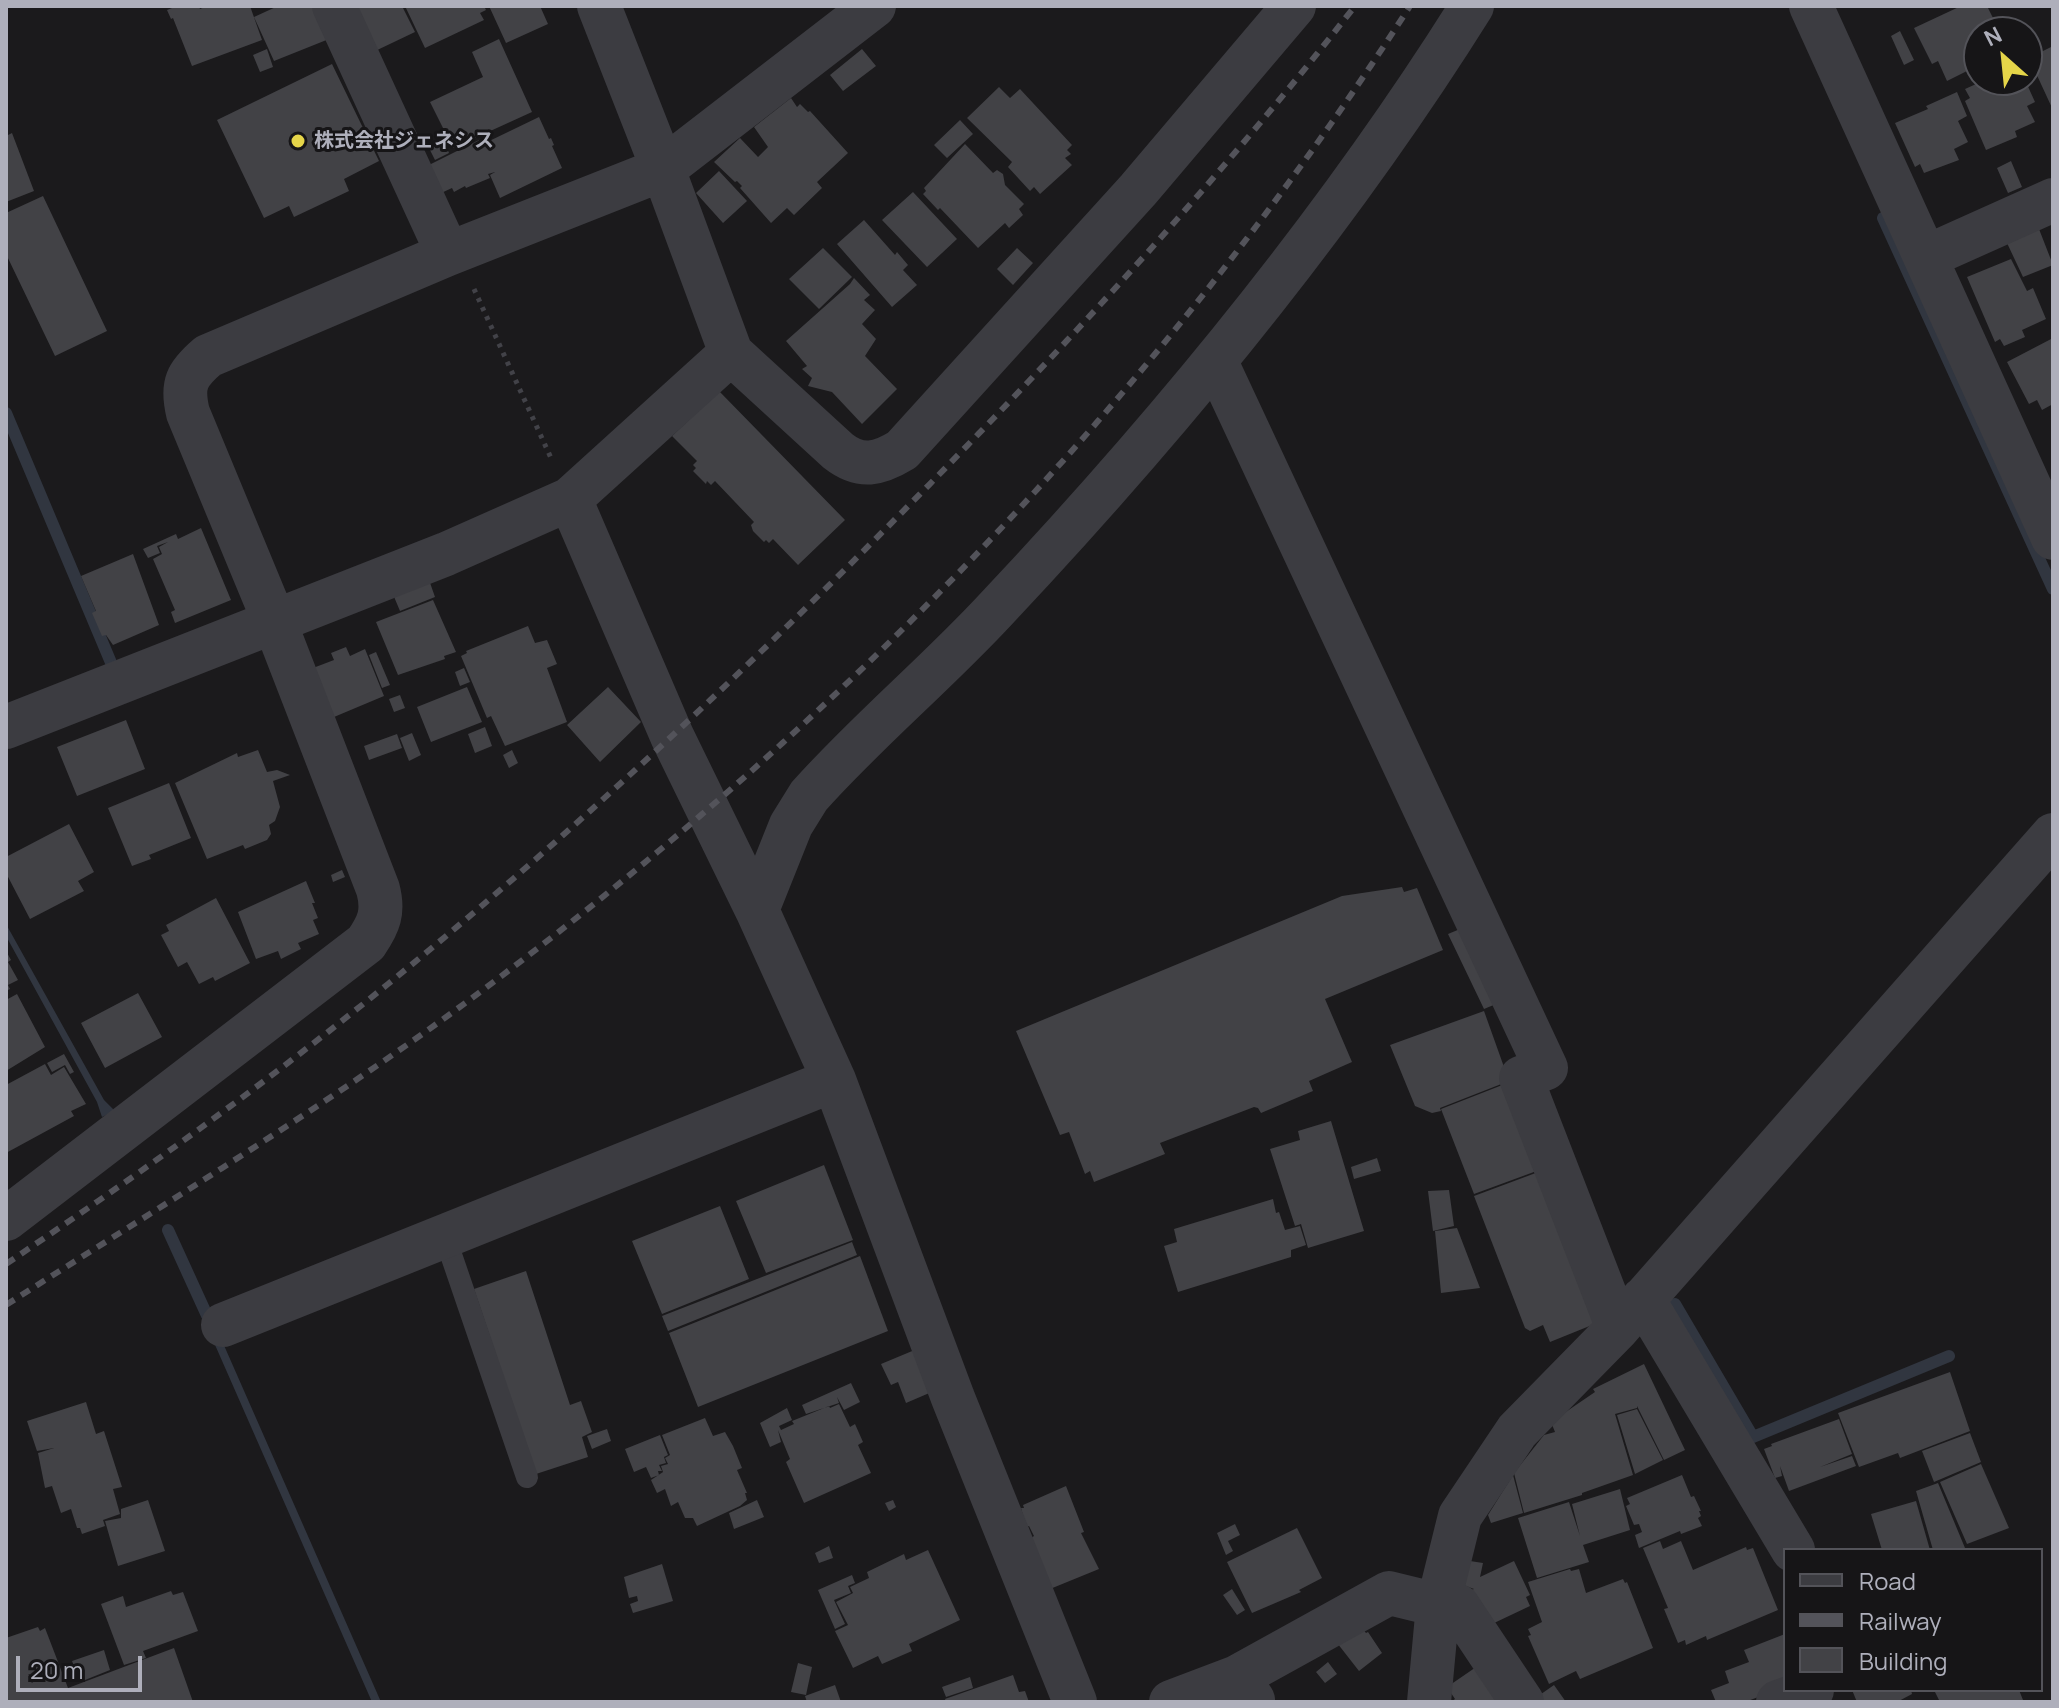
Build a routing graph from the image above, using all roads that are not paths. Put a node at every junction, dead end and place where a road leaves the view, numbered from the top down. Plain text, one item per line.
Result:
1 (334, 6) edge
2 (599, 6) edge
3 (874, 6) edge
4 (1294, 6) edge
5 (1472, 6) edge
6 (1811, 6) edge
7 (663, 169) junction
8 (2053, 200) edge
9 (452, 253) junction
10 (1926, 257) junction
11 (731, 353) junction
12 (1216, 362) junction
13 (570, 499) junction
14 (2053, 538) edge
15 (275, 623) junction
16 (6, 727) edge
17 (2053, 835) edge
18 (757, 910) junction
19 (834, 1080) junction
20 (10, 1207) edge
21 (445, 1237) junction
22 (1630, 1314) junction
23 (223, 1325) dead end
24 (527, 1477) dead end
25 (1792, 1548) edge
26 (1438, 1605) junction
27 (1246, 1690) edge
28 (1806, 1692) edge
29 (1075, 1702) edge
30 (1171, 1702) edge
31 (1429, 1702) edge
32 (1522, 1702) edge
33 (1778, 1702) edge

1 - 9 street
2 - 7 street
3 - 7 street
4 - 11 street
5 - 12 street
6 - 10 street
7 - 9 street
7 - 11 street
8 - 10 street
9 - 15 street
10 - 14 street
11 - 13 street
12 - 18 street
12 - 22 street
13 - 15 street
13 - 18 street
15 - 16 street
15 - 20 street
17 - 22 street
18 - 19 street
19 - 21 street
19 - 29 street
21 - 23 street
21 - 24 lane
22 - 25 street
22 - 26 street
26 - 27 street
26 - 31 street
26 - 32 street
27 - 30 street
28 - 33 street

